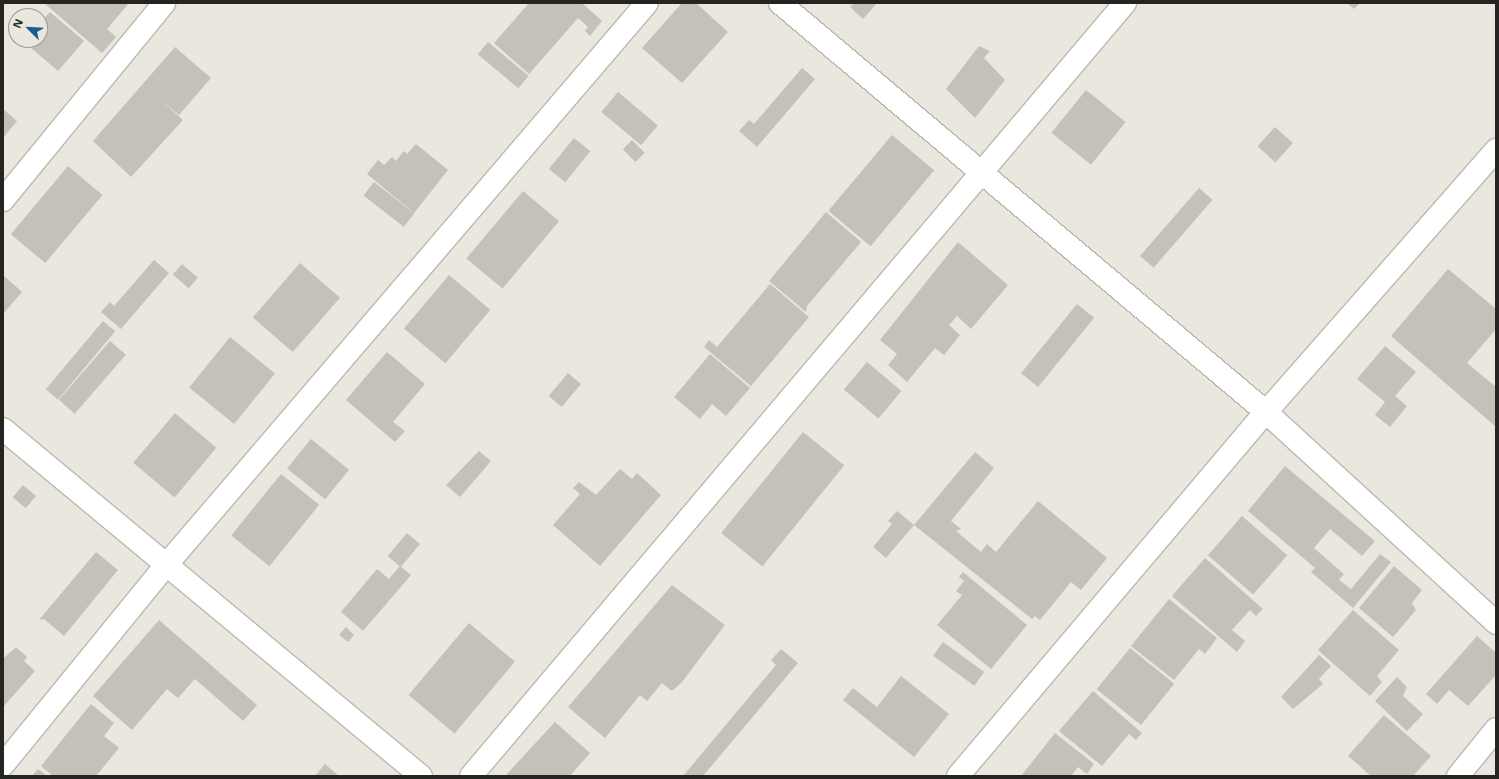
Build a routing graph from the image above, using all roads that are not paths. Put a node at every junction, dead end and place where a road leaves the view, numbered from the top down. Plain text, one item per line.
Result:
1 (164, 3) edge
2 (647, 3) edge
3 (780, 3) edge
4 (1125, 3) edge
5 (1496, 150) edge
6 (980, 174) junction
7 (3, 200) edge
8 (1266, 412) junction
9 (3, 429) edge
10 (167, 564) junction
11 (1496, 623) edge
12 (1496, 729) edge
13 (3, 765) edge
14 (421, 776) edge
15 (471, 776) edge
16 (958, 776) edge
17 (1458, 776) edge

1 - 7 street
2 - 10 street
3 - 6 street
4 - 6 street
5 - 8 street
6 - 8 street
6 - 15 street
8 - 11 street
8 - 16 street
9 - 10 street
10 - 13 street
10 - 14 street
12 - 17 street

